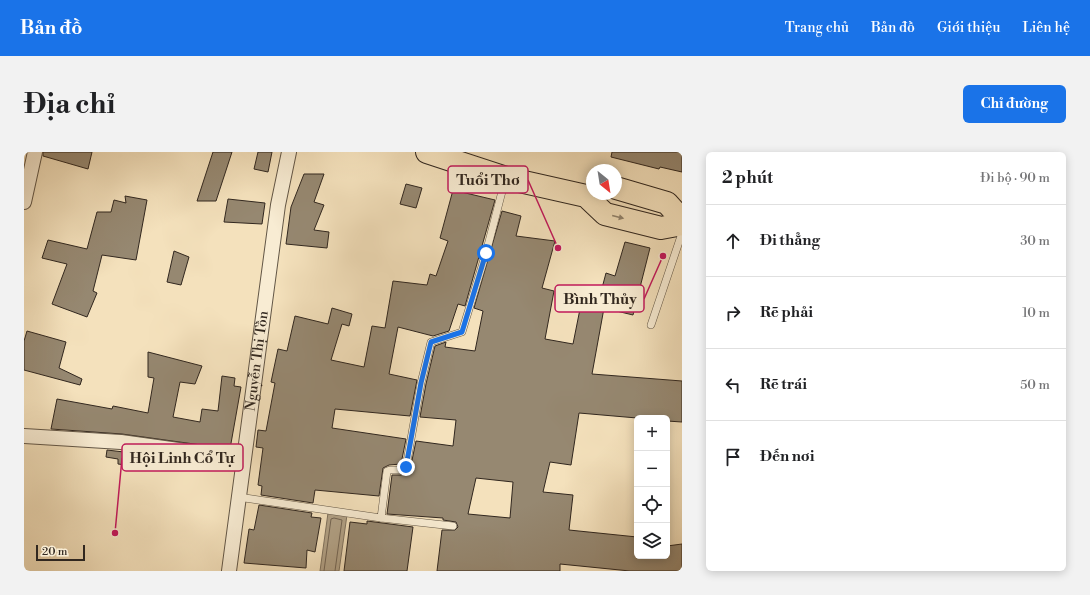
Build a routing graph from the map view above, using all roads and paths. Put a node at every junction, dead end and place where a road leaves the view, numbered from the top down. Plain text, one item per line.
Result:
1 (35, 152) edge
2 (289, 152) edge
3 (427, 152) edge
4 (506, 178) junction
5 (622, 190) edge
6 (586, 194) edge
7 (594, 200) edge
8 (24, 202) edge
9 (682, 220) edge
10 (682, 224) edge
11 (682, 233) edge
12 (651, 325) dead end
13 (24, 436) edge
14 (243, 459) junction
15 (238, 497) junction
16 (381, 518) junction
17 (453, 526) dead end
18 (229, 571) edge

1 - 8 street
2 - 14 street, Nguyễn Thị Tồn
3 - 4 highway
4 - 6 highway
4 - 16 lane
5 - 9 highway
7 -> 10 highway
11 - 12 lane
13 - 14 street
14 - 15 street, Nguyễn Thị Tồn
15 - 16 lane
15 - 18 street, Nguyễn Thị Tồn
16 - 17 lane

